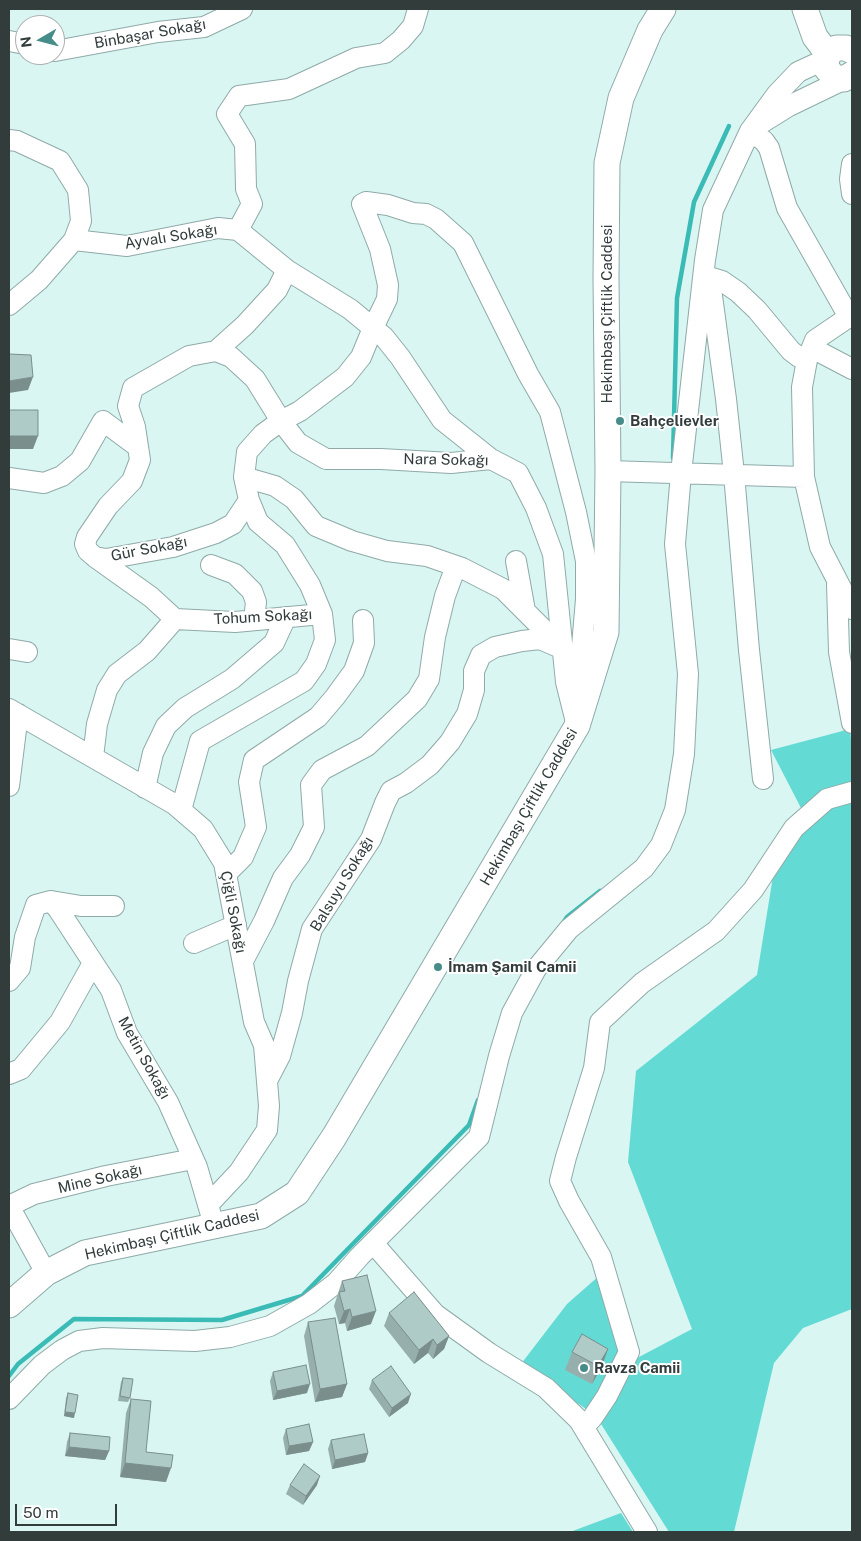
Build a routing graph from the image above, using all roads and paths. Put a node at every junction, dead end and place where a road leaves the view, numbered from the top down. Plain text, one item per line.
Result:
1 (242, 9) edge
2 (418, 9) edge
3 (663, 9) edge
4 (805, 9) edge
5 (817, 9) edge
6 (65, 48) edge
7 (841, 51) edge
8 (851, 76) edge
9 (750, 131) junction
10 (9, 140) edge
11 (852, 164) edge
12 (852, 194) edge
13 (238, 230) junction
14 (74, 240) junction
15 (707, 269) junction
16 (287, 270) junction
17 (9, 305) edge
18 (851, 316) edge
19 (373, 328) junction
20 (216, 351) junction
21 (809, 354) junction
22 (852, 369) edge
23 (281, 421) junction
24 (138, 447) junction
25 (491, 459) junction
26 (608, 472) junction
27 (674, 473) junction
28 (734, 474) junction
29 (244, 477) junction
30 (804, 477) junction
31 (9, 478) edge
32 (249, 500) junction
33 (95, 557) junction
34 (516, 561) dead end
35 (211, 564) dead end
36 (456, 566) junction
37 (837, 580) junction
38 (852, 609) edge
39 (524, 611) junction
40 (322, 614) junction
41 (286, 617) junction
42 (175, 619) junction
43 (254, 620) junction
44 (363, 620) dead end
45 (563, 649) junction
46 (566, 682) junction
47 (14, 712) edge
48 (852, 724) edge
49 (577, 726) junction
50 (93, 757) junction
51 (763, 779) dead end
52 (9, 786) edge
53 (145, 788) junction
54 (852, 792) edge
55 (181, 810) junction
56 (226, 874) junction
57 (51, 901) junction
58 (114, 906) dead end
59 (236, 925) junction
60 (194, 943) dead end
61 (243, 961) junction
62 (93, 963) junction
63 (9, 981) edge
64 (9, 1074) edge
65 (267, 1081) junction
66 (193, 1159) junction
67 (9, 1206) edge
68 (211, 1215) junction
69 (373, 1244) junction
70 (46, 1273) junction
71 (9, 1304) edge
72 (9, 1399) edge
73 (584, 1427) junction
74 (647, 1532) edge

1 - 6 street, Binbaşar Sokağı
2 - 13 street
3 - 26 main road, Hekimbaşı Çiftlik Caddesi
4 - 7 main road
5 - 7 main road
7 - 8 main road
7 - 9 street
8 - 9 street
9 - 15 street
9 - 18 street
10 - 14 street
11 - 12 street
13 - 14 street, Ayvalı Sokağı
13 - 16 street, Ayvalı Sokağı
14 - 17 street
15 - 21 street
15 - 27 street
15 - 28 street
16 - 19 street, Ayvalı Sokağı
16 - 20 street
18 - 21 street
19 - 23 street
19 - 25 street, Ayvalı Sokağı
19 - 46 street
20 - 23 street, Nara Sokağı
20 - 24 street, Gür Sokağı
21 - 22 street
21 - 30 street
23 - 25 street, Nara Sokağı
23 - 29 street
24 - 31 street
24 - 33 street, Gür Sokağı
25 - 45 street, Nara Sokağı
26 - 27 street
26 - 49 main road, Hekimbaşı Çiftlik Caddesi
27 - 28 street
27 - 69 street
28 - 30 street
28 - 51 street
29 - 32 street
29 - 36 street
30 - 37 street
32 - 33 street, Gür Sokağı
32 - 40 street
33 - 42 street
34 - 39 street
35 - 43 street
36 - 39 street
36 - 61 street
37 - 38 street
37 - 48 street
39 - 45 street
40 - 41 street, Tohum Sokağı
40 - 55 street
41 - 43 street, Tohum Sokağı
41 - 53 street
42 - 43 street, Tohum Sokağı
42 - 50 street
44 - 56 street
45 - 46 street, Nara Sokağı
45 - 65 street, Balsuyu Sokağı
46 - 49 street, Nara Sokağı
47 - 50 street, Çiğli Sokağı
47 - 52 street
49 - 68 main road, Hekimbaşı Çiftlik Caddesi
50 - 53 street, Çiğli Sokağı
53 - 55 street, Çiğli Sokağı
54 - 73 street
55 - 56 street, Çiğli Sokağı
56 - 59 street, Çiğli Sokağı
57 - 58 street
57 - 62 street, Metin Sokağı
57 - 63 street
59 - 60 street
59 - 61 street, Çiğli Sokağı
61 - 65 street, Çiğli Sokağı
62 - 64 street
62 - 66 street, Metin Sokağı
65 - 68 street, Çiğli Sokağı
66 - 67 street, Mine Sokağı
66 - 68 street, Metin Sokağı
67 - 70 street
68 - 70 main road, Hekimbaşı Çiftlik Caddesi
69 - 72 street
69 - 73 street
70 - 71 main road, Hekimbaşı Çiftlik Caddesi
73 - 74 street

